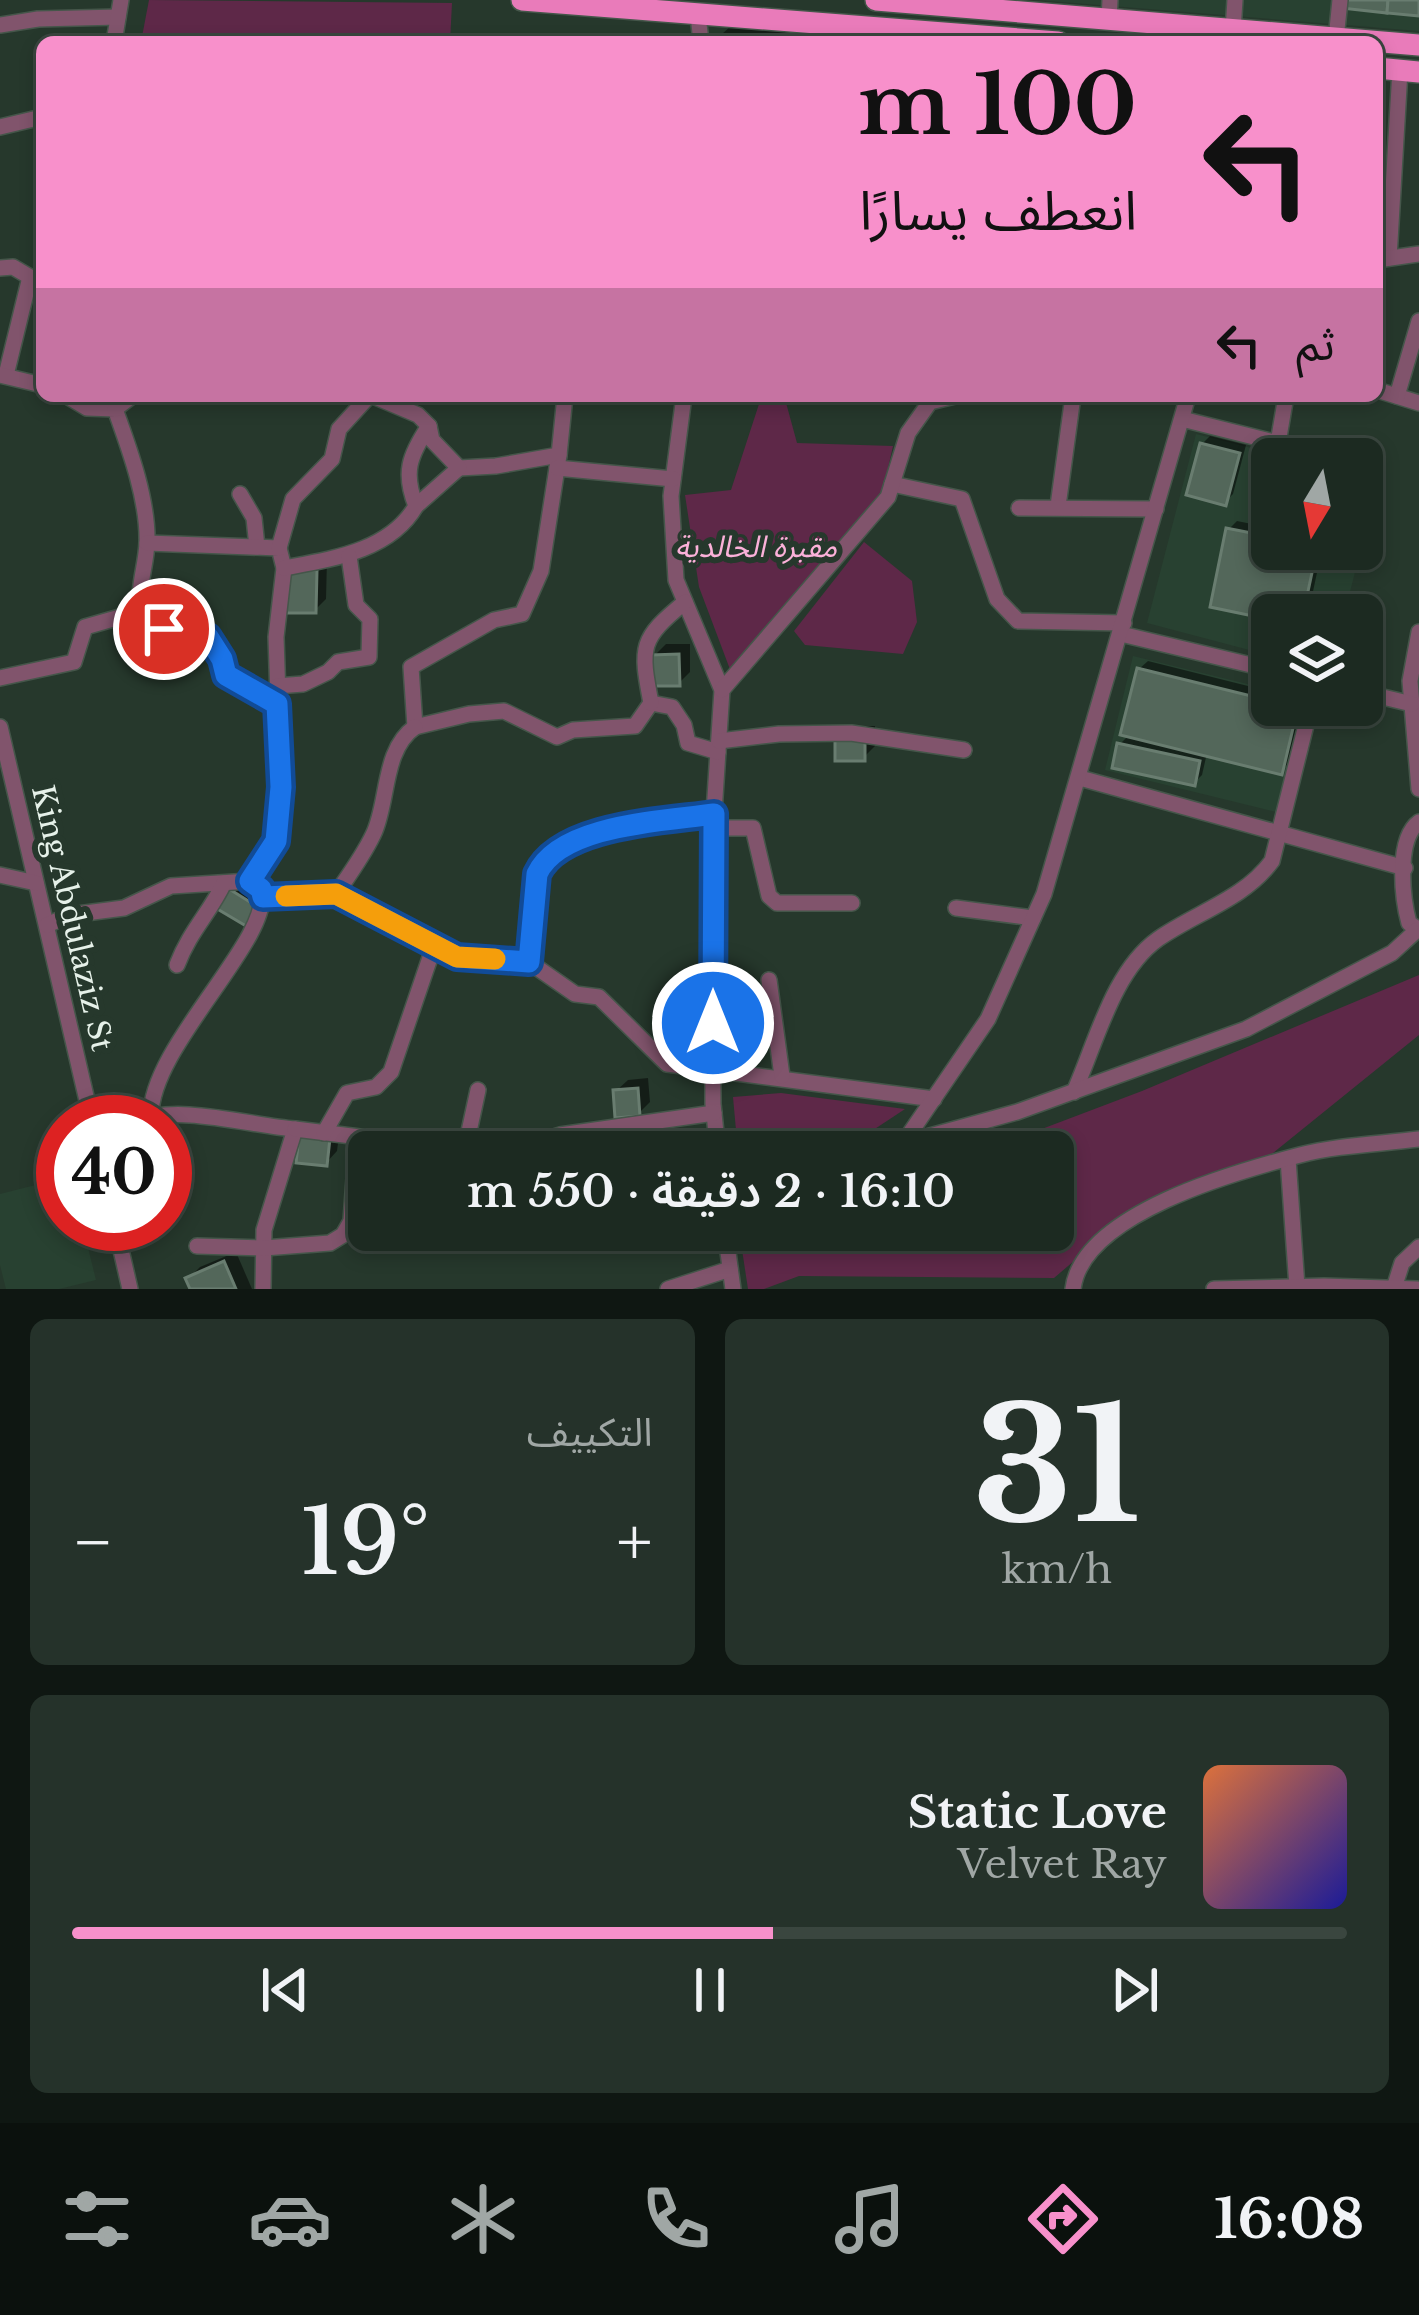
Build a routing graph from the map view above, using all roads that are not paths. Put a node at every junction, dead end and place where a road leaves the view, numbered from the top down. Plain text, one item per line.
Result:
1 (522, 0) edge
2 (875, 0) edge
3 (1235, 0) edge
4 (1340, 0) edge
5 (120, 9) edge
6 (1110, 10) edge
7 (698, 16) junction
8 (0, 26) edge
9 (1233, 30) junction
10 (700, 36) edge
11 (906, 36) edge
12 (1302, 36) edge
13 (1336, 36) edge
14 (1383, 42) edge
15 (1419, 45) edge
16 (1399, 70) edge
17 (36, 118) edge
18 (0, 127) edge
19 (1385, 179) edge
20 (1419, 254) edge
21 (1383, 259) edge
22 (0, 268) edge
23 (36, 275) edge
24 (1419, 321) edge
25 (3, 375) edge
26 (36, 383) edge
27 (1383, 392) edge
28 (1397, 396) junction
29 (78, 402) edge
30 (124, 402) edge
31 (365, 402) edge
32 (386, 402) edge
33 (564, 402) edge
34 (683, 402) edge
35 (929, 402) edge
36 (1072, 402) edge
37 (1186, 402) edge
38 (1285, 402) edge
39 (1419, 403) edge
40 (115, 409) junction
41 (1182, 419) junction
42 (429, 426) junction
43 (558, 461) junction
44 (459, 467) junction
45 (673, 479) junction
46 (892, 484) junction
47 (240, 494) dead end
48 (416, 506) junction
49 (1058, 506) junction
50 (1019, 508) dead end
51 (1156, 509) junction
52 (147, 543) junction
53 (257, 547) junction
54 (279, 548) junction
55 (349, 556) junction
56 (284, 568) junction
57 (685, 602) junction
58 (141, 611) junction
59 (1122, 628) junction
60 (1419, 632) edge
61 (1251, 664) edge
62 (0, 678) edge
63 (277, 686) junction
64 (722, 690) junction
65 (1383, 697) edge
66 (651, 703) junction
67 (277, 704) junction
68 (1412, 704) junction
69 (1306, 726) edge
70 (0, 727) edge
71 (415, 727) junction
72 (718, 746) junction
73 (964, 750) dead end
74 (1418, 764) edge
75 (1080, 778) junction
76 (1419, 789) edge
77 (713, 821) junction
78 (1419, 822) edge
79 (1281, 833) junction
80 (1405, 868) junction
81 (0, 875) edge
82 (250, 881) junction
83 (36, 883) junction
84 (224, 883) junction
85 (336, 894) junction
86 (263, 897) junction
87 (852, 903) dead end
88 (956, 908) dead end
89 (1033, 918) junction
90 (47, 925) junction
91 (1418, 930) edge
92 (434, 946) junction
93 (529, 962) junction
94 (177, 964) dead end
95 (770, 980) dead end
96 (713, 1068) junction
97 (782, 1076) junction
98 (478, 1090) dead end
99 (1074, 1092) junction
100 (86, 1095) edge
101 (150, 1095) edge
102 (934, 1099) junction
103 (714, 1113) junction
104 (192, 1122) edge
105 (295, 1129) junction
106 (469, 1131) edge
107 (588, 1131) edge
108 (716, 1131) edge
109 (912, 1131) edge
110 (945, 1131) edge
111 (324, 1133) junction
112 (348, 1136) edge
113 (1419, 1138) edge
114 (1288, 1159) junction
115 (348, 1226) edge
116 (197, 1246) dead end
117 (1419, 1247) edge
118 (264, 1248) junction
119 (120, 1251) edge
120 (730, 1251) edge
121 (730, 1269) junction
122 (1297, 1287) edge
123 (126, 1288) edge
124 (1394, 1288) edge
125 (263, 1289) edge
126 (668, 1289) edge
127 (733, 1289) edge
128 (1072, 1289) edge
129 (1214, 1289) edge
130 (1417, 1289) edge

1 - 7 highway
2 - 6 highway
3 - 9 street
4 - 13 street
5 - 8 street
6 - 9 highway
7 - 10 street
7 - 11 highway
9 - 12 highway
14 - 15 highway
16 - 19 street
17 - 18 street
19 - 21 street
20 - 21 street
22 - 23 street
23 - 25 street
24 - 28 street
25 - 26 street
27 - 28 street
28 - 39 street
29 - 40 street
30 - 40 street
31 - 54 street
32 - 42 street
33 - 43 street
34 - 45 street
35 - 46 street
36 - 49 street
37 - 41 street
38 - 41 street
40 - 52 street
41 - 51 street
42 - 44 street
42 - 48 street
43 - 44 street
43 - 45 street
43 - 71 street
44 - 48 street
45 - 57 street
46 - 59 street
46 - 64 street
47 - 53 street
48 - 55 street
49 - 50 street
49 - 51 street
51 - 59 street
52 - 53 street
52 - 58 street
53 - 54 street
54 - 56 street
55 - 56 street
55 - 63 street
56 - 63 street
57 - 64 street
57 - 66 street
58 - 62 street
58 - 67 street
59 - 61 street
59 - 75 street
60 - 68 street
63 - 67 street
64 - 72 street
65 - 68 street
66 - 71 street
66 - 72 street
67 - 82 street
68 - 74 street
69 - 79 street
70 - 83 street, King Abdulaziz St
71 - 85 street
72 - 73 street
72 - 77 street
74 - 76 street
75 - 79 street
75 - 89 street
77 - 87 street
77 - 93 street
77 - 96 street
78 - 80 street
79 - 80 street
79 - 99 street
80 - 91 street
81 - 83 street
82 - 84 street
82 - 86 street
83 - 90 street, King Abdulaziz St
84 - 90 street
84 - 94 street
85 - 86 street
85 - 92 street
86 - 101 street
88 - 89 street
89 - 102 street
90 - 100 street, King Abdulaziz St
91 - 99 street
92 - 93 street
92 - 111 street
93 - 96 street
95 - 97 street
96 - 97 street
96 - 103 street
97 - 102 street
98 - 106 street
99 - 110 street
102 - 109 street
103 - 107 street
103 - 108 street
104 - 105 street
105 - 111 street
105 - 118 street
111 - 112 street
113 - 114 street
114 - 122 street
114 - 128 street
115 - 118 street
116 - 118 street
117 - 124 street
118 - 125 street
119 - 123 street
120 - 121 street
121 - 126 street
121 - 127 street
122 - 124 street
122 - 129 street
124 - 130 street

